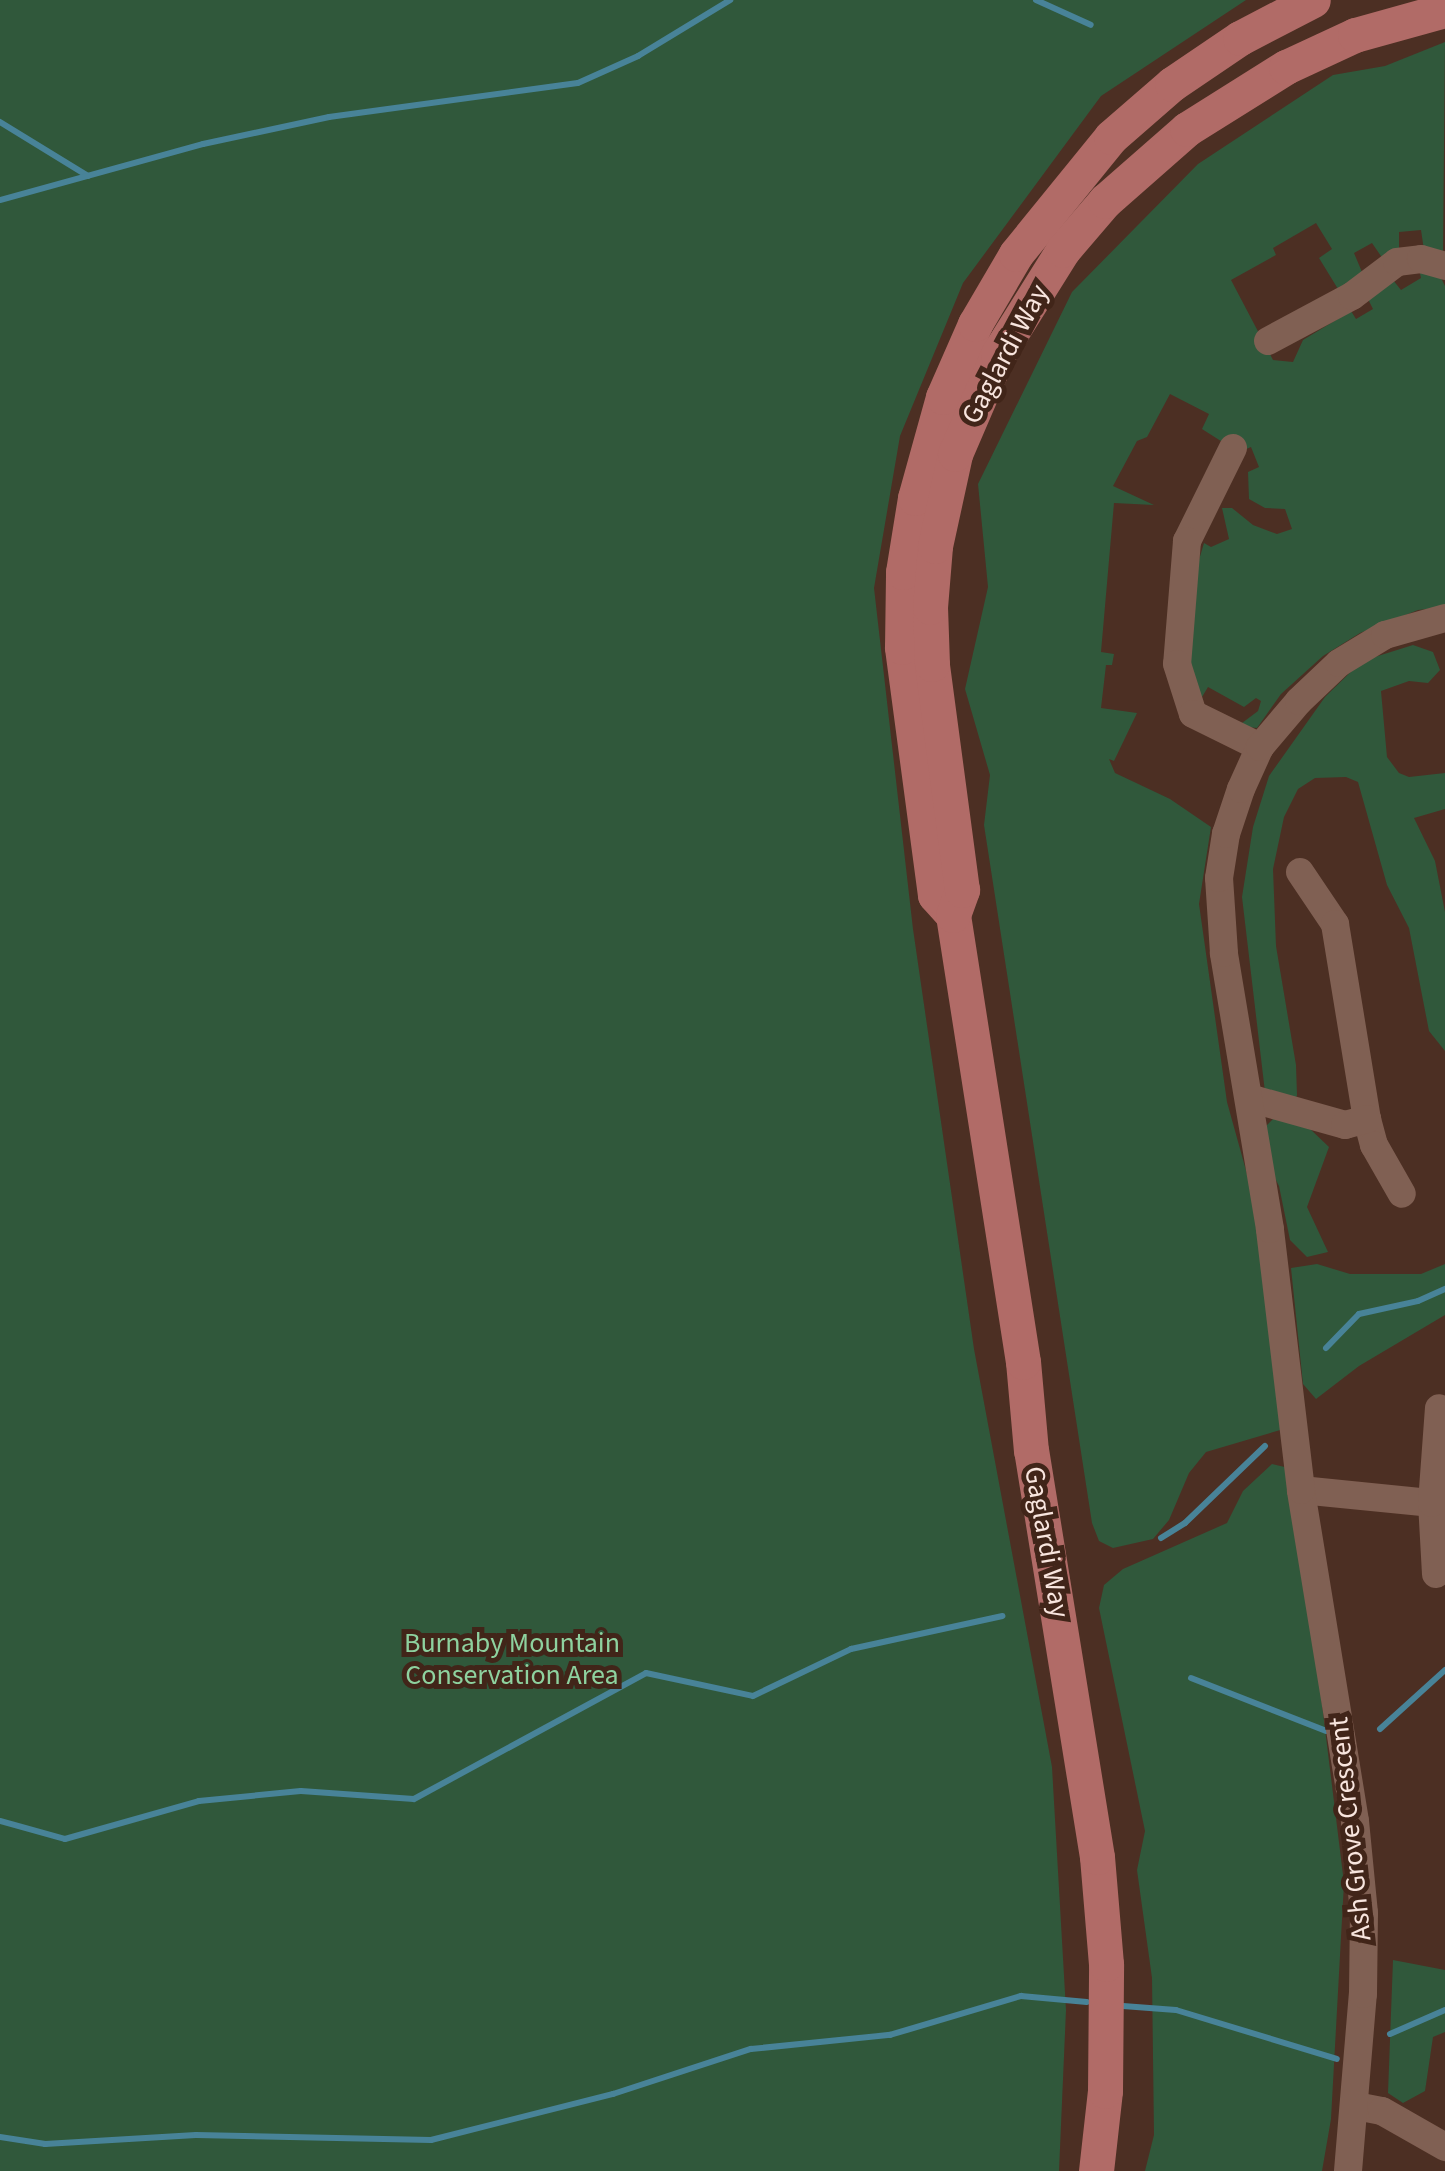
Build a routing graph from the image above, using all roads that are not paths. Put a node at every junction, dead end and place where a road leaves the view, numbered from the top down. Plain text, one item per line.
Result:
1 (1313, 0) edge
2 (1445, 10) edge
3 (1445, 266) edge
4 (1268, 341) dead end
5 (1233, 448) dead end
6 (1445, 618) edge
7 (1260, 747) junction
8 (1300, 872) dead end
9 (953, 916) junction
10 (1249, 1098) junction
11 (1367, 1119) junction
12 (1402, 1194) dead end
13 (1439, 1408) dead end
14 (1301, 1490) junction
15 (1432, 1504) junction
16 (1436, 1574) dead end
17 (1356, 2106) junction
18 (1445, 2147) edge
19 (1096, 2171) edge
20 (1348, 2171) edge

1 - 9 main road, Gaglardi Way
2 - 9 main road, Gaglardi Way
3 - 4 street
5 - 7 street
6 - 7 street, Ash Grove Crescent
7 - 10 street, Ash Grove Crescent
8 - 11 street
9 - 19 main road, Gaglardi Way
10 - 11 street
10 - 14 street, Ash Grove Crescent
11 - 12 street
13 - 15 street
14 - 15 street
14 - 17 street, Ash Grove Crescent
15 - 16 street
17 - 18 street
17 - 20 street, Ash Grove Crescent

